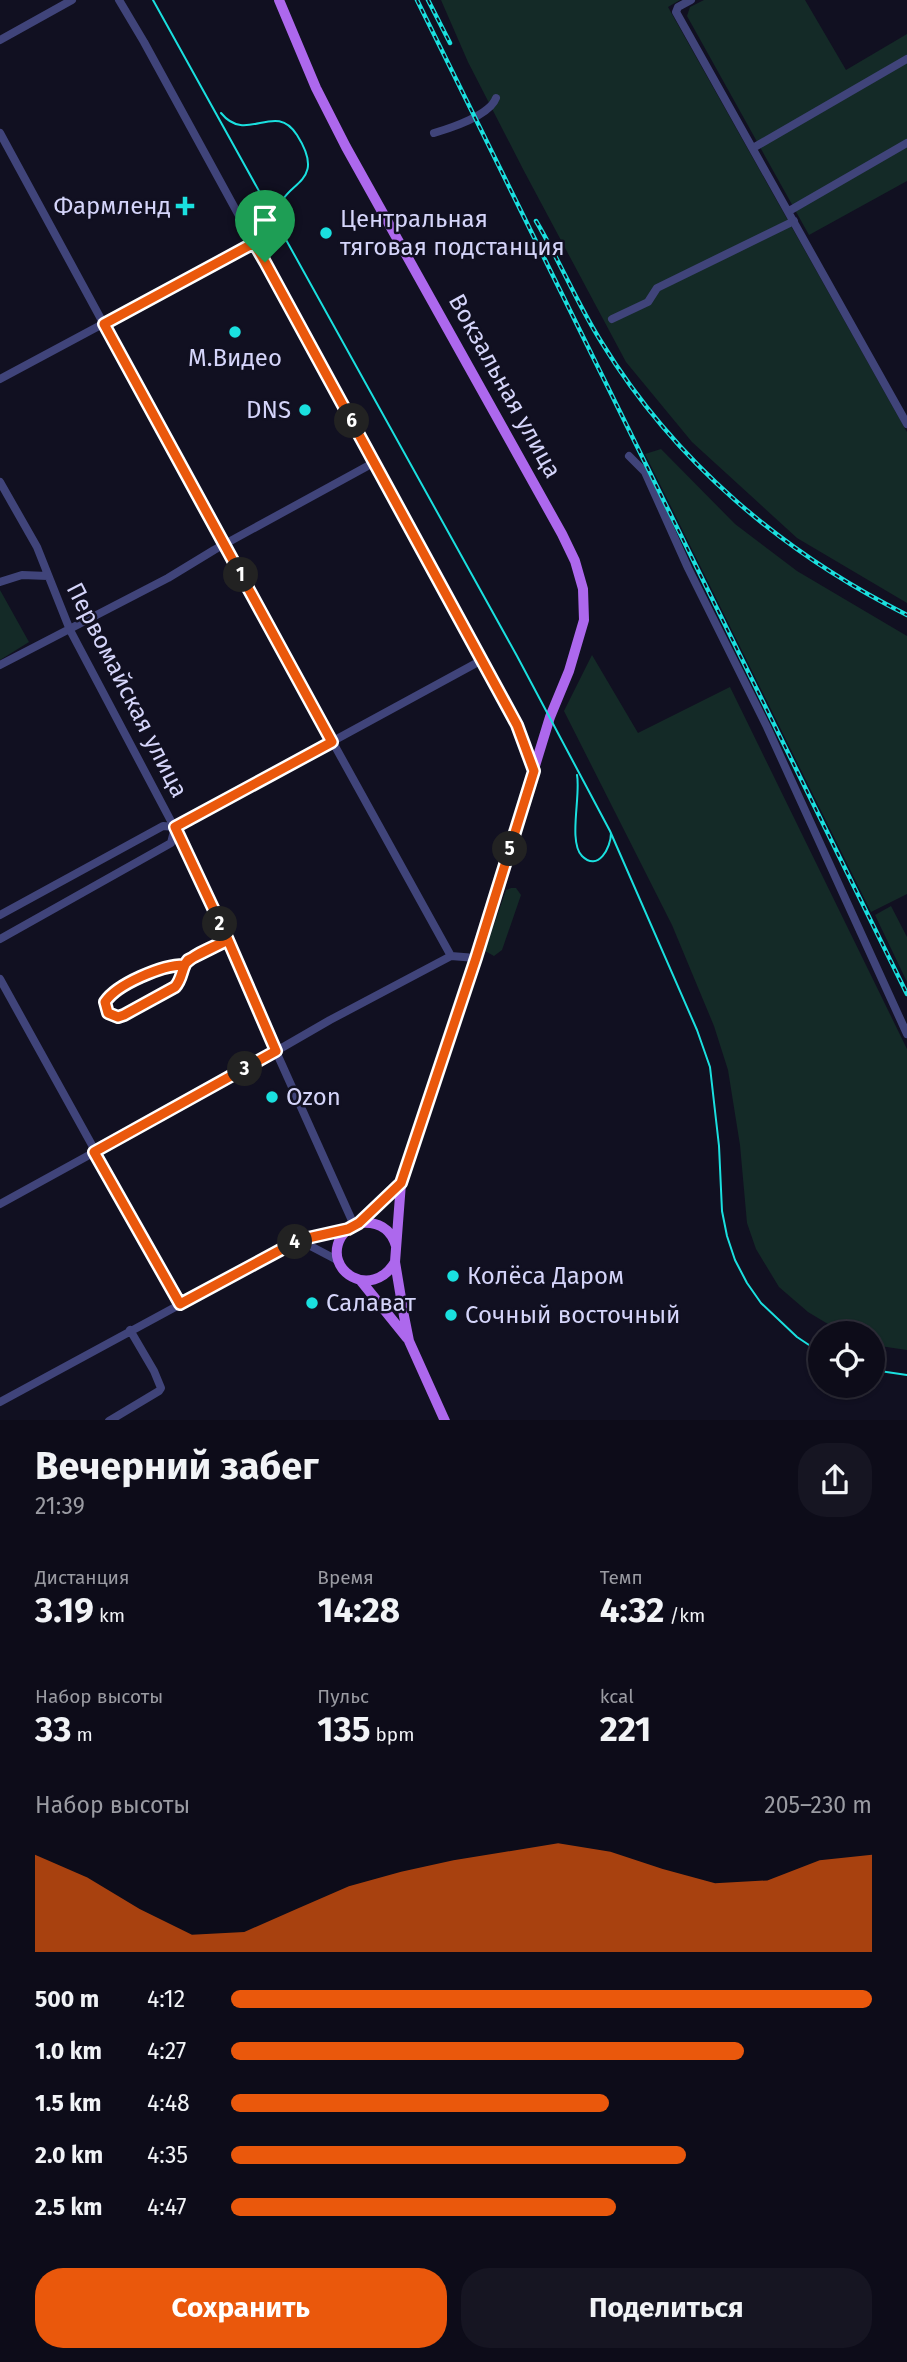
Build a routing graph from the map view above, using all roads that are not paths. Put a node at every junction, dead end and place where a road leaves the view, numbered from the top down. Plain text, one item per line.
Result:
1 (72, 0) edge
2 (119, 0) edge
3 (279, 0) edge
4 (691, 0) edge
5 (0, 40) edge
6 (907, 59) edge
7 (496, 98) dead end
8 (0, 133) edge
9 (435, 133) dead end
10 (907, 143) edge
11 (753, 148) junction
12 (789, 211) junction
13 (794, 221) junction
14 (254, 243) junction
15 (612, 318) dead end
16 (104, 324) junction
17 (0, 379) edge
18 (907, 424) edge
19 (629, 456) dead end
20 (374, 462) junction
21 (0, 482) edge
22 (224, 545) junction
23 (48, 576) junction
24 (0, 582) edge
25 (71, 630) junction
26 (482, 660) junction
27 (0, 665) edge
28 (332, 742) junction
29 (534, 771) junction
30 (175, 827) junction
31 (0, 915) edge
32 (0, 939) edge
33 (228, 940) junction
34 (451, 956) junction
35 (476, 958) junction
36 (184, 965) junction
37 (0, 979) edge
38 (907, 1034) edge
39 (276, 1051) junction
40 (94, 1152) junction
41 (401, 1183) junction
42 (0, 1204) edge
43 (354, 1226) junction
44 (299, 1240) junction
45 (397, 1250) junction
46 (339, 1261) junction
47 (395, 1262) junction
48 (361, 1281) junction
49 (180, 1304) junction
50 (130, 1330) junction
51 (409, 1341) junction
52 (0, 1402) edge
53 (109, 1420) edge
54 (445, 1420) edge

1 - 5 street
2 - 14 street
3 - 29 main road, Вокзальная улица
4 - 11 street
6 - 11 street
7 - 9 street
8 - 16 street
10 - 12 street
11 - 12 street
12 - 13 street
13 - 15 street
13 - 18 street
14 - 16 street
14 - 20 street
16 - 17 street
16 - 22 street
19 - 38 street
20 - 22 street
20 - 26 street
21 - 23 street, Первомайская улица
22 - 25 street
22 - 28 street
23 - 24 street
23 - 25 street, Первомайская улица
25 - 27 street
25 - 30 street, Первомайская улица
26 - 28 street
26 - 29 street
28 - 30 street
28 - 34 street
29 - 35 main road, Вокзальная улица
30 - 31 street
30 - 32 street
30 - 33 street, Первомайская улица
33 - 36 street
33 - 39 street, Первомайская улица
34 - 35 street
34 - 39 street
35 - 41 main road, Вокзальная улица
36 - 36 street
37 - 40 street
39 - 40 street
39 - 43 street, Первомайская улица
40 - 42 street
40 - 49 street
41 - 43 main road
41 - 45 main road
43 - 44 street
43 - 45 main road
43 - 46 main road
44 - 46 street
44 - 49 street
45 - 47 main road
46 - 48 main road
47 - 48 main road
47 - 51 main road
48 - 51 main road
49 - 50 street
50 - 52 street
50 - 53 street
51 - 54 main road

